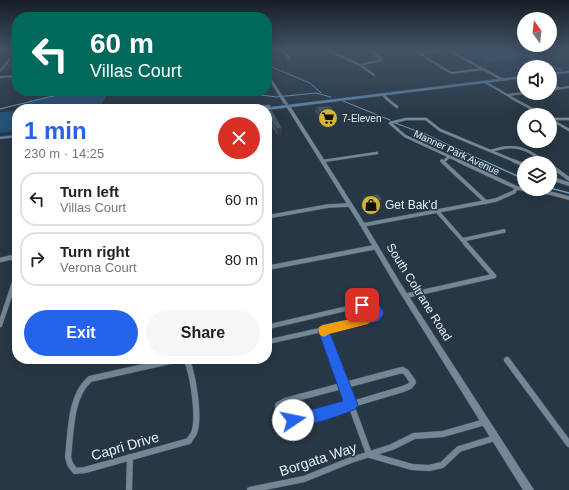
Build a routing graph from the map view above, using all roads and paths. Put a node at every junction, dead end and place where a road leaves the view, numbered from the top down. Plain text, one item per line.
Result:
1 (370, 72) edge
2 (448, 72) edge
3 (459, 72) edge
4 (488, 72) edge
5 (569, 72) edge
6 (557, 73) edge
7 (374, 75) dead end
8 (12, 76) edge
9 (0, 77) edge
10 (517, 78) edge
11 (503, 80) junction
12 (272, 82) edge
13 (485, 82) junction
14 (569, 87) edge
15 (559, 88) edge
16 (381, 94) junction
17 (517, 94) edge
18 (508, 95) junction
19 (287, 105) junction
20 (272, 106) edge
21 (397, 107) dead end
22 (272, 108) edge
23 (531, 108) edge
24 (557, 119) edge
25 (569, 119) edge
26 (557, 123) edge
27 (569, 130) edge
28 (12, 137) edge
29 (0, 138) edge
30 (491, 151) junction
31 (377, 153) dead end
32 (537, 156) edge
33 (449, 157) junction
34 (323, 161) junction
35 (517, 162) edge
36 (557, 170) edge
37 (569, 179) edge
38 (557, 181) edge
39 (569, 184) edge
40 (517, 188) joint
41 (557, 195) edge
42 (569, 198) edge
43 (486, 202) junction
44 (350, 205) junction
45 (437, 211) junction
46 (272, 216) edge
47 (363, 224) junction
48 (504, 231) dead end
49 (462, 240) junction
50 (376, 247) junction
51 (12, 257) edge
52 (0, 260) edge
53 (272, 267) edge
54 (12, 287) edge
55 (404, 296) junction
56 (1, 317) edge
57 (0, 325) edge
58 (272, 326) edge
59 (323, 330) junction
60 (272, 341) edge
61 (507, 360) dead end
62 (157, 364) edge
63 (189, 364) edge
64 (344, 385) junction
65 (351, 405) junction
66 (485, 422) junction
67 (495, 438) junction
68 (569, 444) edge
69 (369, 454) junction
70 (130, 457) junction
71 (129, 490) edge
72 (250, 490) edge
73 (529, 490) edge

1 - 7 street
2 - 3 street
4 - 11 street
5 - 6 main road
8 - 9 street
10 - 11 main road
11 - 13 main road
12 - 19 street
13 - 16 main road
13 - 18 street
14 - 15 street
16 - 19 main road
16 - 21 street
17 - 18 street
18 - 23 street
19 - 20 main road
19 - 22 main road
19 - 34 main road, South Coltrane Road
24 - 25 street
26 - 27 street
28 - 29 main road
30 - 32 street
30 - 33 street, Manner Park Avenue
30 - 35 street
31 - 34 street
33 - 40 street, Manner Park Avenue
33 - 43 street
34 - 44 main road, South Coltrane Road
36 - 37 street
38 - 39 street
40 - 43 street
41 - 42 street, Manner Park Avenue
43 - 45 street
44 - 46 street
44 - 47 main road, South Coltrane Road
45 - 47 street
45 - 49 street
47 - 50 main road, South Coltrane Road
48 - 49 street
49 - 55 street
50 - 53 street
50 - 55 main road, South Coltrane Road
51 - 52 street
54 - 56 street
55 - 66 main road, South Coltrane Road
56 - 57 street
58 - 59 street
59 - 60 street
59 - 64 street
61 - 68 street
62 - 70 street, Capri Drive
63 - 70 street, Capri Drive
64 - 65 street
64 - 65 street
64 - 65 street
65 - 69 street
66 - 67 main road, South Coltrane Road
66 - 69 street, Borgata Way
67 - 69 street, Borgata Way
67 - 73 main road, South Coltrane Road
69 - 72 street, Borgata Way
70 - 71 street

